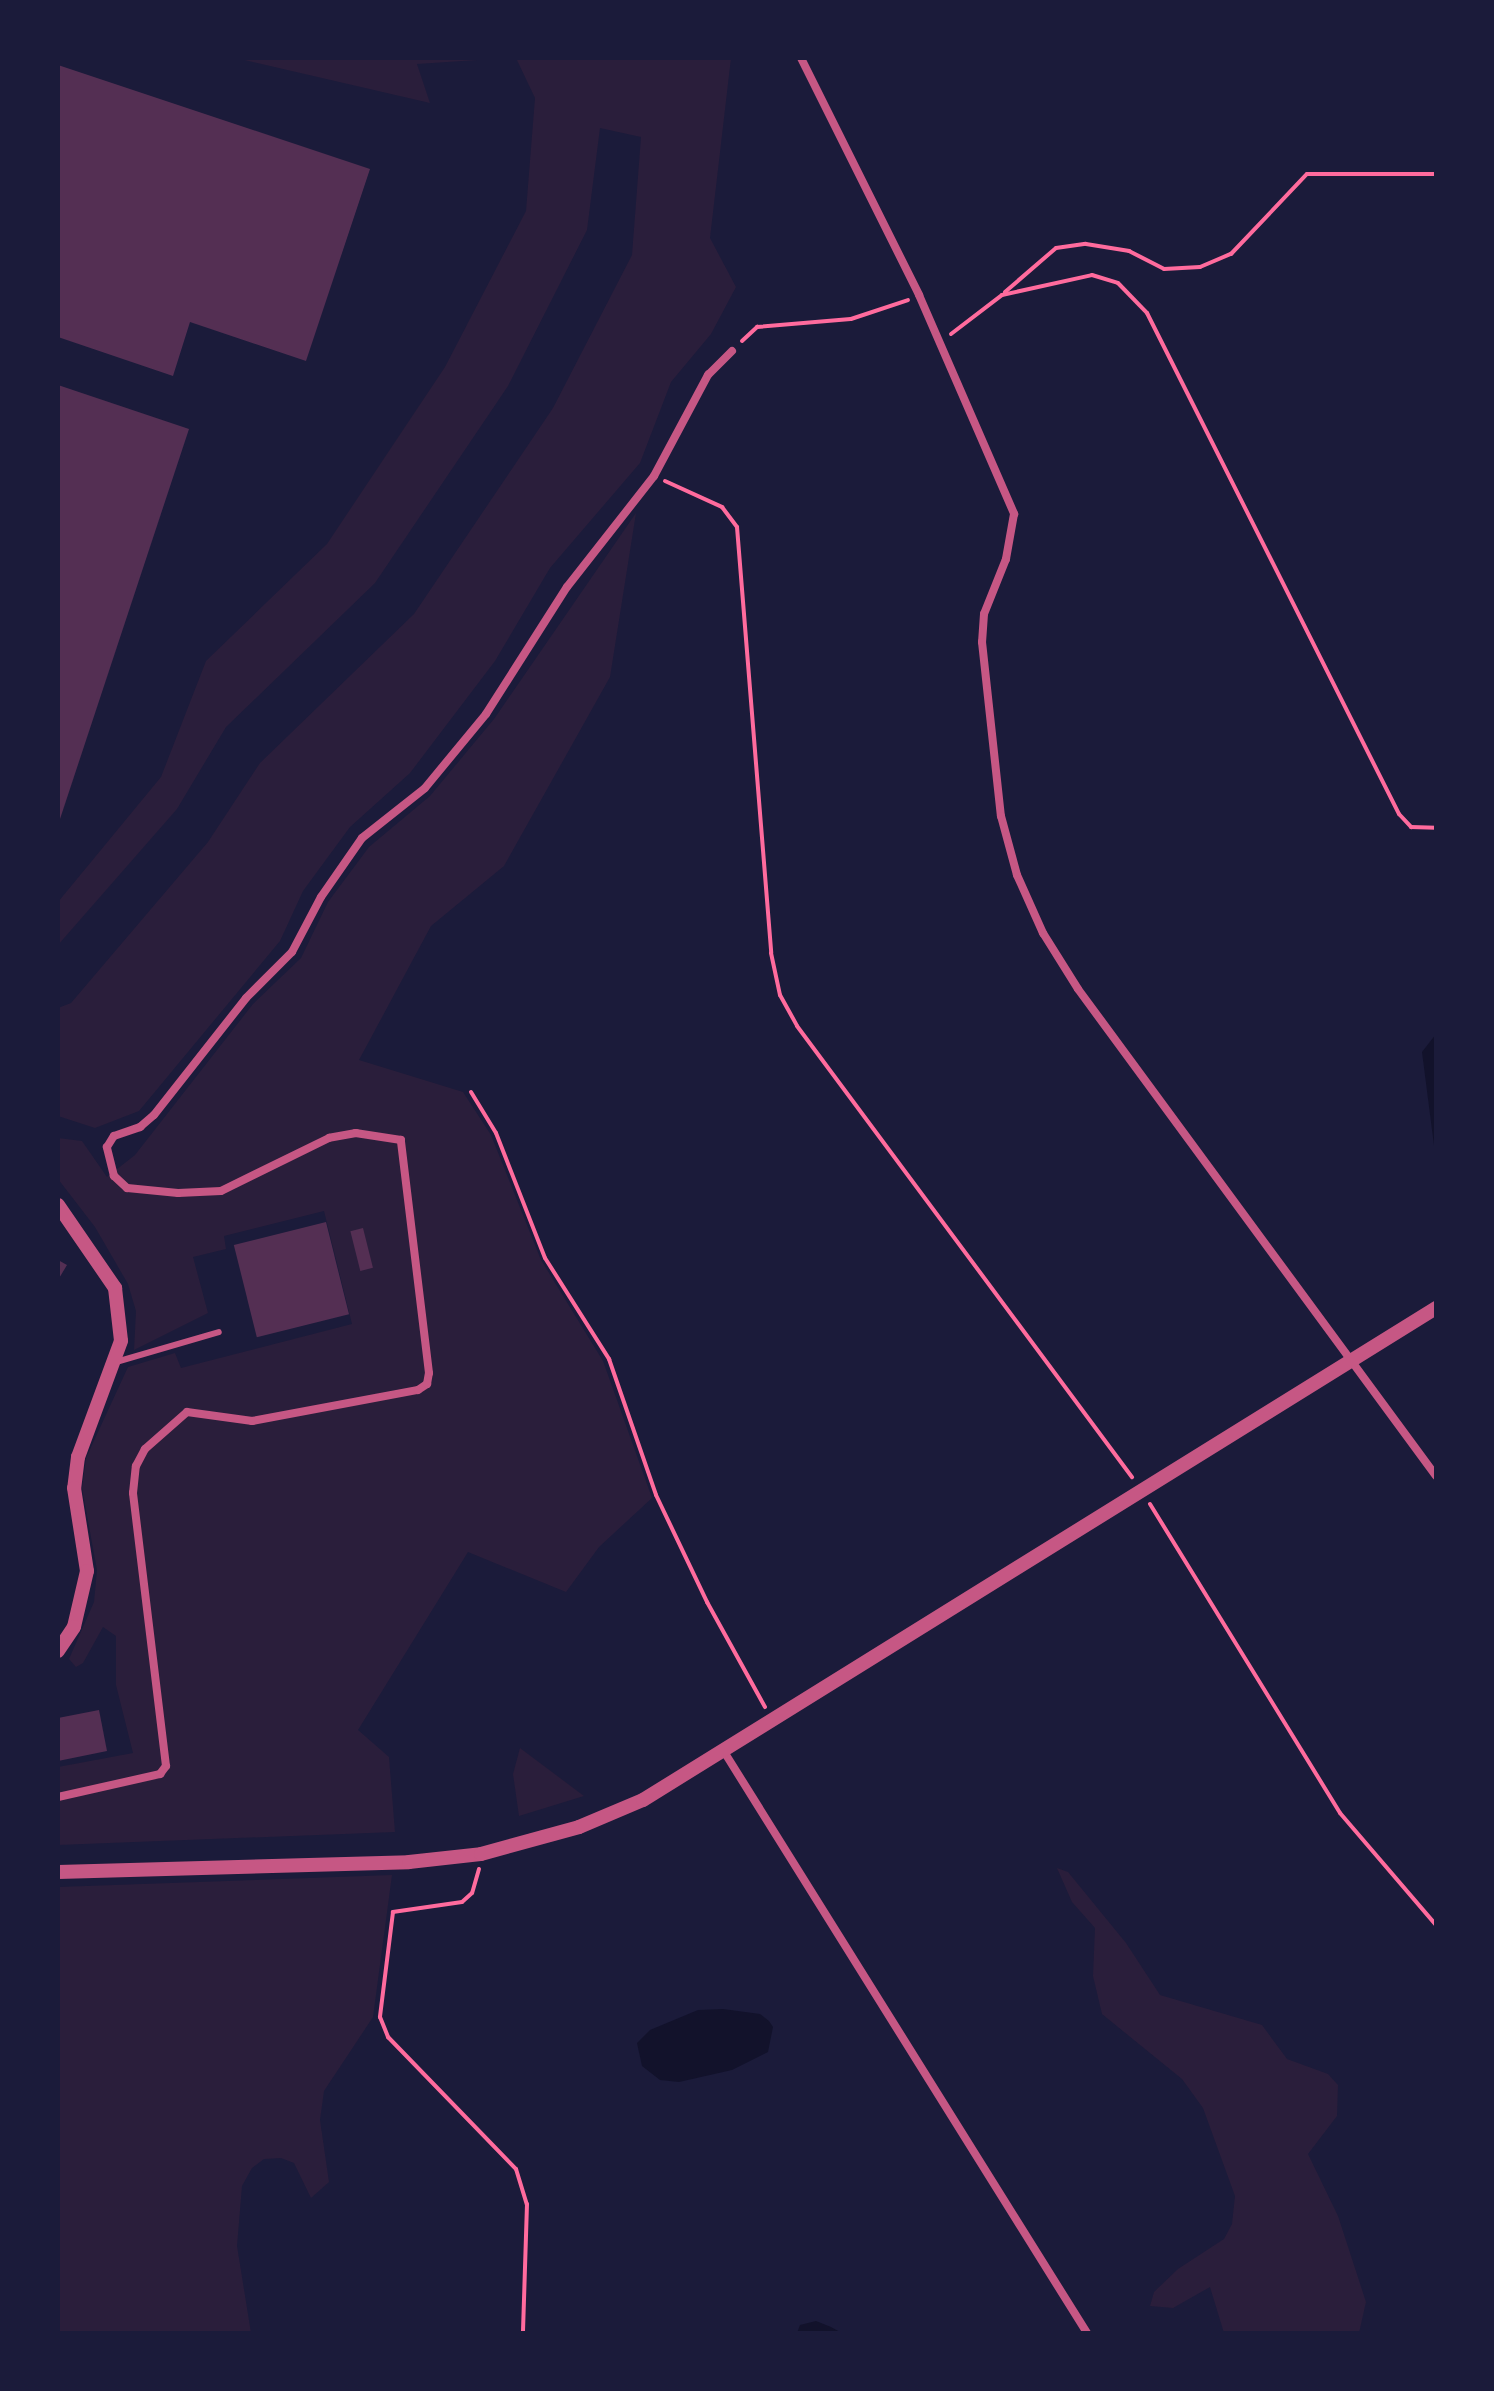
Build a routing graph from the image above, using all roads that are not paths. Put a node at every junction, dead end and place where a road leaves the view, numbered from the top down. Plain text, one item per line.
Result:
1 (801, 58) edge
2 (732, 351) road end
3 (58, 1205) edge
4 (1436, 1308) edge
5 (219, 1332) dead end
6 (1353, 1360) junction
7 (116, 1362) junction
8 (1436, 1476) edge
9 (58, 1651) edge
10 (723, 1749) junction
11 (58, 1797) edge
12 (58, 1872) edge
13 (1087, 2333) edge

1 - 6 street
2 - 11 street
3 - 7 street
4 - 6 street
5 - 7 lane
6 - 8 street
6 - 10 street
7 - 9 street
10 - 12 street
10 - 13 street

